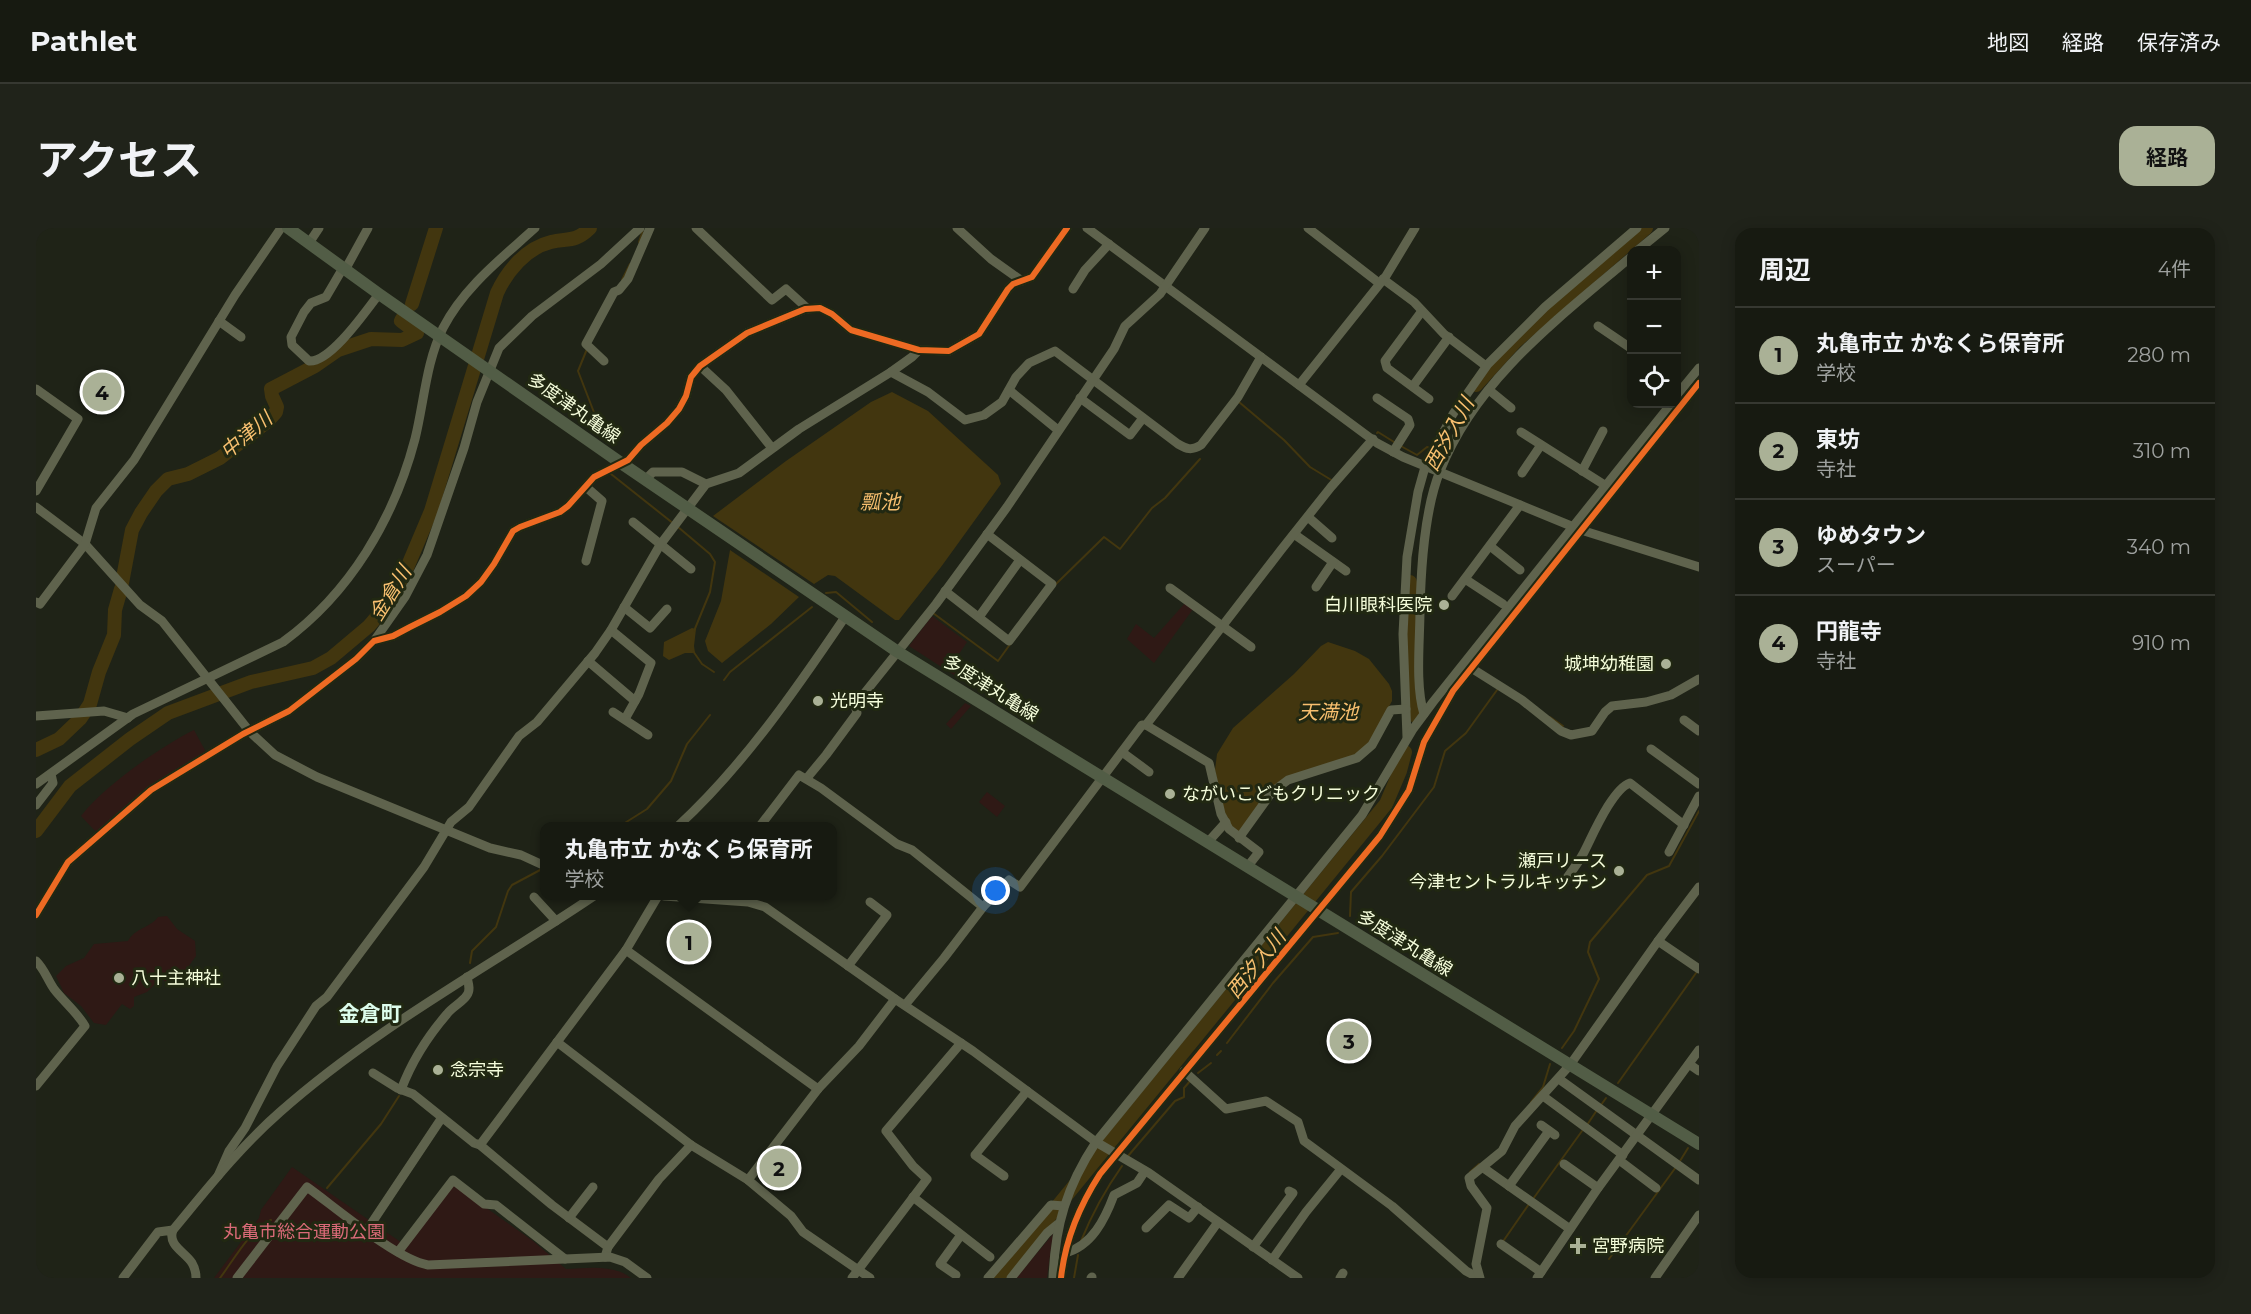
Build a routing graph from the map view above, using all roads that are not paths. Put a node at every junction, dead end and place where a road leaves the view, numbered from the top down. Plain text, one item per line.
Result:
1 (288, 228) edge
2 (319, 228) edge
3 (368, 228) edge
4 (535, 228) edge
5 (646, 228) edge
6 (696, 228) edge
7 (957, 228) edge
8 (1067, 228) edge
9 (1087, 228) edge
10 (1205, 228) edge
11 (1308, 228) edge
12 (1415, 228) edge
13 (1637, 228) edge
14 (1665, 228) edge
15 (309, 243) junction
16 (1109, 244) junction
17 (1643, 246) edge
18 (1627, 260) edge
19 (344, 269) junction
20 (1022, 281) junction
21 (1381, 281) junction
22 (1166, 285) junction
23 (1073, 289) dead end
24 (379, 294) junction
25 (808, 309) junction
26 (1422, 311) junction
27 (219, 321) junction
28 (1598, 326) dead end
29 (241, 337) dead end
30 (440, 337) junction
31 (1449, 337) junction
32 (1627, 346) edge
33 (919, 350) junction
34 (1261, 357) junction
35 (604, 361) dead end
36 (700, 366) junction
37 (1486, 366) junction
38 (1699, 368) edge
39 (490, 372) junction
40 (891, 372) junction
41 (1092, 380) junction
42 (1299, 385) junction
43 (1693, 385) edge
44 (1413, 387) junction
45 (36, 389) edge
46 (1009, 390) junction
47 (1489, 390) junction
48 (1080, 398) junction
49 (1377, 398) dead end
50 (1430, 399) dead end
51 (1511, 408) dead end
52 (1668, 408) edge
53 (1143, 418) junction
54 (1058, 430) junction
55 (1603, 431) dead end
56 (1521, 432) dead end
57 (1373, 439) junction
58 (1541, 444) junction
59 (1396, 447) junction
60 (772, 448) junction
61 (621, 463) junction
62 (1425, 467) junction
63 (1582, 471) junction
64 (1439, 473) junction
65 (1522, 473) dead end
66 (646, 479) junction
67 (706, 484) junction
68 (586, 487) junction
69 (1610, 488) junction
70 (36, 491) edge
71 (1520, 506) junction
72 (36, 507) edge
73 (688, 508) junction
74 (1308, 516) junction
75 (633, 522) dead end
76 (1577, 528) junction
77 (987, 534) junction
78 (1294, 534) junction
79 (1332, 538) dead end
80 (85, 544) junction
81 (660, 545) junction
82 (1490, 546) junction
83 (1020, 560) junction
84 (586, 561) dead end
85 (1333, 562) junction
86 (1699, 567) edge
87 (691, 569) dead end
88 (1520, 570) dead end
89 (1346, 571) dead end
90 (1465, 579) junction
91 (1316, 587) dead end
92 (1170, 588) dead end
93 (945, 591) junction
94 (1452, 596) dead end
95 (36, 602) edge
96 (1503, 604) dead end
97 (624, 607) junction
98 (667, 609) dead end
99 (844, 617) junction
100 (979, 617) junction
101 (1221, 626) junction
102 (611, 630) junction
103 (374, 641) junction
104 (1251, 646) dead end
105 (898, 652) junction
106 (588, 661) junction
107 (1467, 666) junction
108 (1699, 679) edge
109 (210, 682) junction
110 (635, 701) junction
111 (1406, 709) junction
112 (613, 712) dead end
113 (1424, 714) junction
114 (36, 716) edge
115 (128, 718) junction
116 (625, 719) junction
117 (1684, 720) dead end
118 (1146, 725) junction
119 (1699, 731) edge
120 (250, 732) junction
121 (648, 735) dead end
122 (1407, 738) junction
123 (1651, 749) dead end
124 (1122, 752) junction
125 (1149, 772) dead end
126 (51, 774) junction
127 (807, 778) junction
128 (1103, 779) junction
129 (36, 784) edge
130 (1699, 784) edge
131 (1699, 796) edge
132 (36, 805) edge
133 (682, 822) edge
134 (763, 822) edge
135 (1226, 822) junction
136 (1684, 825) junction
137 (446, 830) junction
138 (1239, 838) junction
139 (1208, 842) junction
140 (1669, 852) dead end
141 (540, 864) edge
142 (1248, 866) junction
143 (1561, 886) dead end
144 (1699, 887) edge
145 (534, 897) dead end
146 (588, 900) edge
147 (656, 900) edge
148 (732, 900) edge
149 (870, 902) dead end
150 (1307, 903) junction
151 (983, 907) junction
152 (36, 915) edge
153 (556, 921) junction
154 (1658, 941) junction
155 (626, 950) junction
156 (36, 961) edge
157 (848, 966) junction
158 (1699, 969) edge
159 (467, 977) junction
160 (895, 999) junction
161 (905, 1005) junction
162 (557, 1042) junction
163 (961, 1042) junction
164 (1699, 1050) edge
165 (1689, 1064) junction
166 (1570, 1065) junction
167 (1184, 1071) junction
168 (1699, 1071) edge
169 (374, 1073) dead end
170 (1559, 1079) junction
171 (36, 1086) edge
172 (818, 1089) junction
173 (401, 1090) junction
174 (1027, 1091) junction
175 (1543, 1096) junction
176 (1653, 1114) junction
177 (441, 1119) junction
178 (1548, 1130) dead end
179 (1637, 1136) junction
180 (1099, 1144) junction
181 (1699, 1144) edge
182 (480, 1145) junction
183 (691, 1145) junction
184 (1113, 1153) junction
185 (1621, 1157) junction
186 (1564, 1164) dead end
187 (1341, 1169) junction
188 (1485, 1170) dead end
189 (1145, 1171) junction
190 (218, 1176) junction
191 (1004, 1176) dead end
192 (748, 1180) junction
193 (1699, 1180) edge
194 (1509, 1186) junction
195 (593, 1187) dead end
196 (1598, 1188) junction
197 (1656, 1188) dead end
198 (1289, 1191) dead end
199 (913, 1197) junction
200 (1064, 1206) junction
201 (1198, 1208) junction
202 (1699, 1215) edge
203 (568, 1218) junction
204 (1059, 1222) junction
205 (1218, 1222) junction
206 (1146, 1228) dead end
207 (1570, 1229) junction
208 (173, 1230) junction
209 (366, 1230) junction
210 (961, 1235) junction
211 (1501, 1244) dead end
212 (1253, 1246) junction
213 (608, 1247) junction
214 (398, 1252) junction
215 (1065, 1253) junction
216 (605, 1257) junction
217 (990, 1257) dead end
218 (565, 1259) junction
219 (1272, 1260) junction
220 (858, 1270) junction
221 (956, 1275) dead end
222 (1539, 1275) edge
223 (1479, 1277) edge
224 (123, 1278) edge
225 (196, 1278) edge
226 (237, 1278) edge
227 (647, 1278) edge
228 (852, 1278) edge
229 (870, 1278) edge
230 (988, 1278) edge
231 (1011, 1278) edge
232 (1053, 1278) edge
233 (1061, 1278) edge
234 (1179, 1278) edge
235 (1298, 1278) edge
236 (1655, 1278) edge

1 - 15 main road, 多度津丸亀線
1 - 27 street
2 - 15 street
3 - 19 street
4 - 30 street
5 - 35 street
5 - 39 street
6 - 25 street
7 - 20 street
8 - 20 street
9 - 16 street
10 - 22 street
11 - 21 street
12 - 21 street
13 - 37 street
14 - 17 street
15 - 19 main road, 多度津丸亀線
16 - 22 street
16 - 23 street
18 - 47 street
19 - 24 main road, 多度津丸亀線
19 - 24 street
20 - 33 street
21 - 26 street
21 - 42 street
22 - 34 street
22 - 41 street
24 - 30 main road, 多度津丸亀線
25 - 33 street
25 - 36 street
26 - 31 street
26 - 44 street
27 - 29 street
27 - 80 street
28 - 32 street
30 - 39 main road, 多度津丸亀線
30 - 109 street
31 - 37 street
31 - 44 street
33 - 40 street
34 - 42 street
34 - 53 street
36 - 60 street
36 - 61 street
37 - 62 street
38 - 43 street
39 - 61 main road, 多度津丸亀線
39 - 103 street
40 - 46 street
40 - 60 street
41 - 46 street
41 - 48 street
41 - 53 street
42 - 57 street
43 - 69 street
44 - 50 street
45 - 70 street
46 - 54 street
47 - 51 street
47 - 64 street
48 - 53 street
48 - 54 street
49 - 59 street
52 - 69 street
54 - 77 street
55 - 63 street
56 - 58 street
57 - 59 street
57 - 74 street
58 - 63 street
58 - 65 street
59 - 62 street
60 - 67 street
61 - 66 main road, 多度津丸亀線
61 - 68 street
62 - 64 street
62 - 111 street
63 - 69 street
64 - 71 street
64 - 113 street
66 - 67 street
66 - 73 main road, 多度津丸亀線
67 - 73 street
68 - 84 street
68 - 103 street
69 - 76 street
71 - 76 street
71 - 82 street
72 - 80 street
73 - 81 street
73 - 99 main road, 多度津丸亀線
74 - 78 street
74 - 79 street
75 - 81 street
76 - 86 street
76 - 107 street
77 - 83 street
77 - 93 street
78 - 85 street
78 - 101 street
80 - 95 street
80 - 109 street
81 - 87 street
81 - 97 street
82 - 88 street
82 - 90 street
83 - 100 street
83 - 100 street
85 - 89 street
85 - 91 street
90 - 94 street
90 - 96 street
92 - 101 street
93 - 100 street
93 - 105 street
97 - 98 street
97 - 102 street
99 - 105 main road, 多度津丸亀線
99 - 133 street
101 - 104 street
101 - 118 street
102 - 106 street
102 - 110 street
103 - 120 street
105 - 127 street
105 - 128 main road, 多度津丸亀線
106 - 110 street
106 - 137 street
107 - 108 street
107 - 113 street
107 - 150 street
109 - 115 street
109 - 120 street
110 - 116 street
111 - 122 street
111 - 138 street
112 - 116 street
113 - 122 street
114 - 115 street
115 - 126 street
116 - 121 street
117 - 119 street
118 - 124 street
118 - 135 street
120 - 137 street
120 - 152 street
122 - 150 street
123 - 130 street
124 - 125 street
124 - 128 street
126 - 129 street
126 - 132 street
127 - 134 street
127 - 151 street
128 - 139 main road, 多度津丸亀線
128 - 151 street
131 - 136 street
135 - 138 street
135 - 139 street
136 - 140 street
136 - 143 street
137 - 141 street
137 - 190 street
138 - 142 street
139 - 142 main road, 多度津丸亀線
142 - 150 main road, 多度津丸亀線
144 - 154 street
145 - 153 street
146 - 153 street
147 - 155 street
148 - 157 street
149 - 157 street
150 - 166 main road, 多度津丸亀線
150 - 167 street
150 - 180 street
151 - 161 street
153 - 159 street
154 - 158 street
154 - 166 street
155 - 162 street
155 - 172 street
156 - 171 street
157 - 160 street
159 - 173 street
159 - 190 street
160 - 161 street
160 - 172 street
161 - 163 street
162 - 182 street
162 - 183 street
163 - 174 street
163 - 199 street
164 - 165 street
165 - 168 street
165 - 176 street
166 - 170 street
166 - 176 main road, 多度津丸亀線
167 - 184 street
167 - 187 street
169 - 173 street
170 - 175 street
170 - 179 street
172 - 192 street
173 - 177 street
174 - 180 street
174 - 191 street
175 - 185 street
175 - 223 street
176 - 179 street
176 - 181 main road, 多度津丸亀線
177 - 182 street
177 - 209 street
178 - 194 street
179 - 185 street
179 - 193 street
180 - 184 street
180 - 200 street
182 - 203 street
183 - 192 street
183 - 213 street
184 - 189 street
184 - 215 street
185 - 196 street
185 - 197 street
186 - 196 street
187 - 219 street
187 - 223 street
188 - 194 street
189 - 201 street
189 - 215 street
190 - 208 street
192 - 220 street
194 - 207 street
195 - 203 street
196 - 207 street
198 - 212 street
199 - 210 street
199 - 220 street
200 - 204 street
200 - 230 street
201 - 205 street
201 - 206 street
202 - 236 street
203 - 213 street
204 - 231 street
204 - 232 street
205 - 212 street
205 - 234 street
207 - 222 street
208 - 224 street
208 - 225 street
209 - 214 street
209 - 226 street
210 - 217 street
210 - 221 street
211 - 222 street
212 - 219 street
213 - 216 street
214 - 218 street
214 - 218 street
215 - 233 street
216 - 218 street
216 - 227 street
219 - 235 street
220 - 228 street
220 - 229 street

